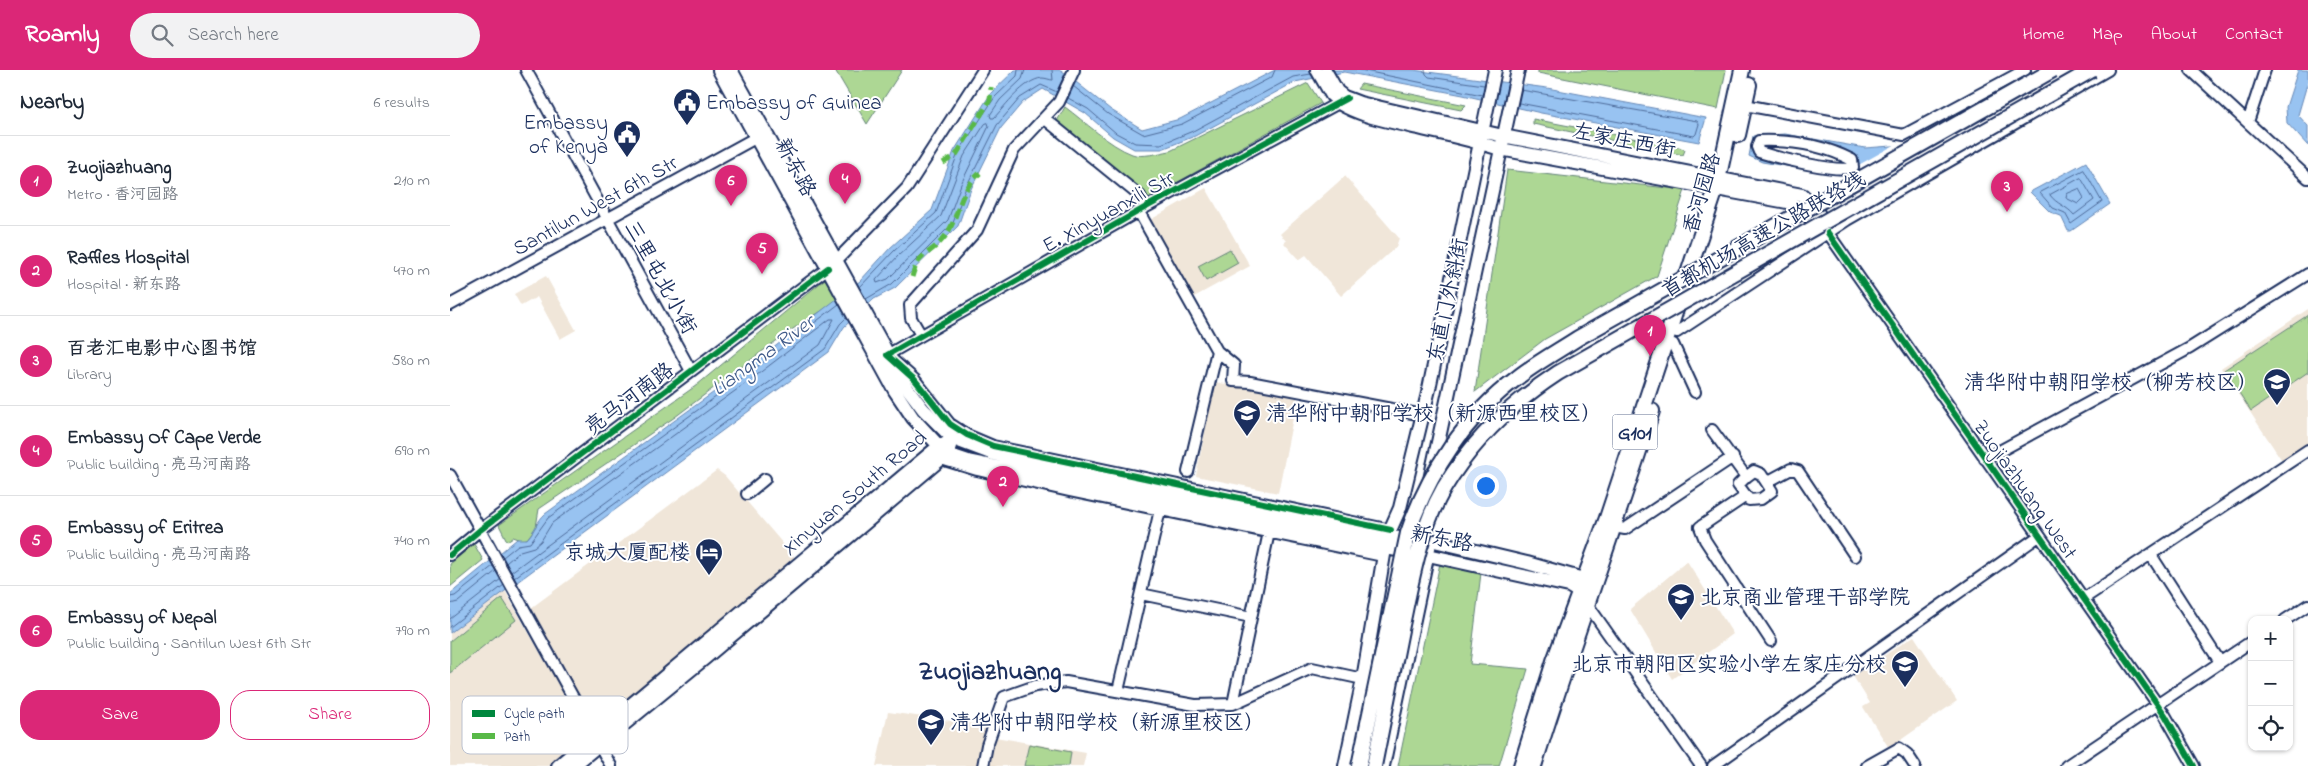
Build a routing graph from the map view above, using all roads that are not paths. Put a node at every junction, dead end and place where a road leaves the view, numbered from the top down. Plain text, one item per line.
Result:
1 (526, 70) edge
2 (719, 70) edge
3 (731, 70) edge
4 (983, 70) edge
5 (1316, 70) edge
6 (1326, 70) edge
7 (1495, 70) edge
8 (1518, 70) edge
9 (1742, 70) edge
10 (1752, 70) edge
11 (2025, 70) edge
12 (2053, 70) edge
13 (2092, 70) edge
14 (2108, 70) edge
15 (2192, 70) edge
16 (2258, 70) edge
17 (2265, 70) edge
18 (1073, 73) edge
19 (1339, 97) junction
20 (1740, 112) junction
21 (1044, 118) junction
22 (2245, 120) junction
23 (1503, 136) junction
24 (757, 137) junction
25 (1481, 137) junction
26 (1500, 149) junction
27 (1852, 160) joint
28 (2308, 178) edge
29 (1722, 185) junction
30 (1142, 210) junction
31 (608, 220) junction
32 (1828, 233) junction
33 (832, 265) junction
34 (2308, 274) edge
35 (450, 305) edge
36 (865, 326) junction
37 (920, 335) junction
38 (1675, 338) junction
39 (1217, 351) junction
40 (886, 355) junction
41 (691, 371) junction
42 (1695, 392) dead end
43 (1423, 415) junction
44 (1712, 430) dead end
45 (953, 439) junction
46 (940, 452) junction
47 (2307, 453) edge
48 (1733, 457) junction
49 (1985, 459) junction
50 (1188, 472) dead end
51 (450, 476) edge
52 (1746, 477) junction
53 (765, 479) dead end
54 (1766, 482) junction
55 (747, 494) dead end
56 (1746, 496) junction
57 (1162, 510) junction
58 (1614, 527) junction
59 (480, 530) junction
60 (1269, 532) junction
61 (2039, 536) junction
62 (1430, 540) junction
63 (1387, 543) junction
64 (450, 555) edge
65 (1428, 555) junction
66 (2151, 555) junction
67 (1855, 556) dead end
68 (1586, 584) junction
69 (1143, 595) junction
70 (2083, 599) junction
71 (1588, 605) junction
72 (2308, 605) edge
73 (2291, 616) edge
74 (1251, 617) junction
75 (1771, 641) dead end
76 (2248, 644) edge
77 (2220, 662) junction
78 (1363, 679) junction
79 (1121, 691) junction
80 (572, 696) edge
81 (1233, 704) junction
82 (2157, 704) junction
83 (628, 713) edge
84 (576, 754) edge
85 (584, 754) edge
86 (604, 754) edge
87 (558, 766) edge
88 (573, 766) edge
89 (611, 766) edge
90 (983, 766) edge
91 (1346, 766) edge
92 (1359, 766) edge
93 (1374, 766) edge
94 (1383, 766) edge
95 (1520, 766) edge
96 (1534, 766) edge
97 (1701, 766) edge
98 (1713, 766) edge
99 (1867, 766) edge
100 (1915, 766) edge
101 (2066, 766) edge
102 (2194, 766) edge

1 - 31 street, 三里屯北小街
2 - 24 main road, 新东路
3 - 33 main road, 新东路
4 - 33 street, 亮马河南路
5 - 19 street
6 - 19 street
7 - 25 main road
8 - 23 main road, 东直门外斜街
9 - 20 highway, G101
10 - 20 highway, 香河园路 / G101
11 - 20 street
12 - 92 highway, 首都机场高速公路联络线, bridge
13 - 93 highway, 首都机场高速公路联络线, bridge
14 - 32 street
15 - 22 street
16 - 22 street
17 - 22 street
18 - 21 street
19 - 25 main road
19 - 30 street, E. Xinyuanxili Str
20 - 29 highway, 香河园路 / G101
21 - 30 street
21 - 37 street
22 - 28 street
23 - 25 main road, 左家庄西街
23 - 26 main road, 东直门外斜街
23 - 29 main road, 左家庄西街
24 - 31 street, Santilun West 6th Str
24 - 33 main road, 新东路
25 - 26 main road, 左家庄西街
25 - 43 main road
26 - 29 main road, 左家庄西街
26 - 62 main road, 东直门外斜街
27 - 27 street
29 - 32 main road, Zuojiazhuang West
29 - 38 highway, 香河园路 / G101
29 - 68 highway, 香河园路 / G101
30 - 37 street, E. Xinyuanxili Str
30 - 39 street
31 - 35 street, Santilun West 6th Str
31 - 41 street, 三里屯北小街
32 - 38 street
32 - 49 street, Zuojiazhuang West
33 - 36 main road, 新东路
33 - 41 street, 亮马河南路
34 - 49 street
36 - 40 main road
36 - 46 main road
37 - 40 street, E. Xinyuanxili Str
38 - 42 street
38 - 58 highway, 香河园路 / G101
39 - 43 street
39 - 50 street
40 - 45 main road
40 - 63 street
41 - 59 street, 亮马河南路
43 - 63 main road
44 - 48 street
45 - 46 main road, Xinyuan South Road
45 - 63 main road
46 - 57 street
46 - 63 main road, 新东路
46 - 83 main road, Xinyuan South Road
47 - 66 street
48 - 52 street
48 - 58 street
49 - 61 street, Zuojiazhuang West
51 - 59 street
52 - 54 street
52 - 56 street
53 - 55 street
54 - 56 street
54 - 67 street
56 - 75 street
57 - 60 street
57 - 69 street
58 - 68 highway, 香河园路 / G101
59 - 64 street, 亮马河南路
59 - 80 street
60 - 63 street
60 - 74 street
61 - 70 street, Zuojiazhuang West
61 - 98 street
62 - 63 main road, 新东路
62 - 65 main road, 东直门外斜街
62 - 68 main road, 新东路
63 - 65 main road, 新东路
63 - 78 main road
65 - 68 main road, 新东路
65 - 94 main road, 东直门外斜街
66 - 70 street
66 - 77 street
68 - 71 highway, G101
68 - 71 street
68 - 95 highway, G101
69 - 74 street
69 - 79 street
70 - 82 street, Zuojiazhuang West
71 - 96 highway, G101
71 - 97 street
72 - 73 street
74 - 81 street
76 - 77 street
77 - 82 street
78 - 81 street
78 - 91 main road
79 - 81 street
79 - 90 street
82 - 101 street
82 - 102 street, Zuojiazhuang West
84 - 87 main road, Xinyuan South Road
85 - 88 main road, Xinyuan South Road
86 - 89 street
99 - 100 street

